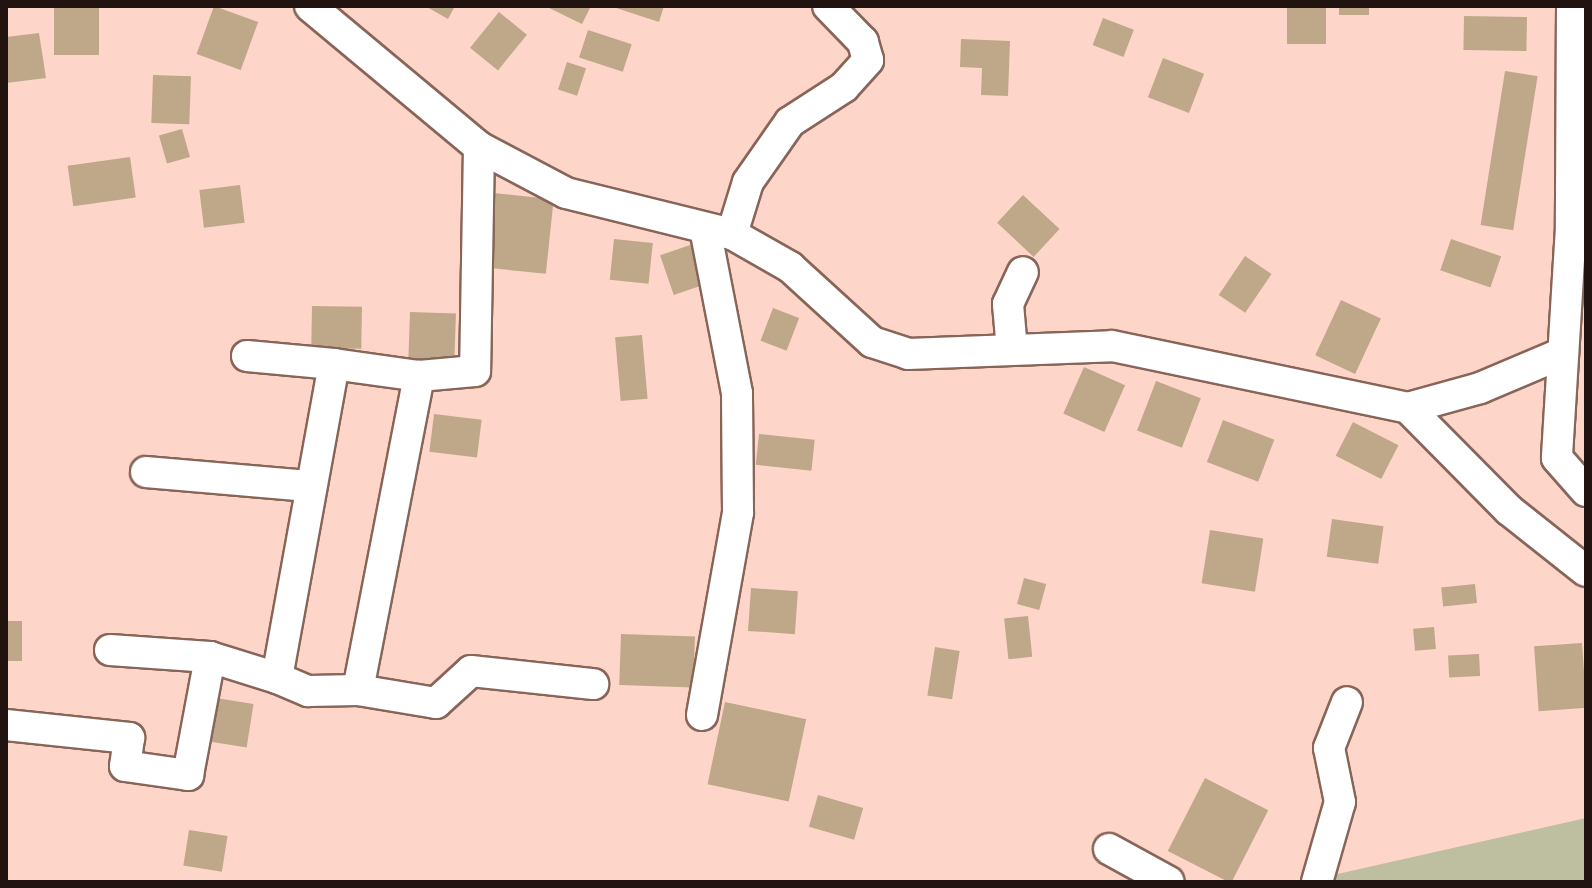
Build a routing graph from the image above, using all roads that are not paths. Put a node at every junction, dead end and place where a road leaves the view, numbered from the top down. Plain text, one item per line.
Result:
1 (310, 6) edge
2 (828, 6) edge
3 (1572, 6) edge
4 (1577, 86) edge
5 (479, 147) junction
6 (718, 231) junction
7 (1023, 272) dead end
8 (1012, 350) junction
9 (247, 356) dead end
10 (334, 364) junction
11 (1571, 369) edge
12 (419, 376) junction
13 (1408, 408) junction
14 (146, 472) dead end
15 (308, 486) junction
16 (1586, 491) edge
17 (1586, 571) edge
18 (110, 650) dead end
19 (210, 657) junction
20 (277, 678) junction
21 (593, 684) dead end
22 (358, 690) junction
23 (1347, 702) dead end
24 (702, 715) dead end
25 (6, 725) edge
26 (1109, 849) dead end
27 (1169, 882) edge
28 (1317, 882) edge

1 - 5 street
2 - 6 street
3 - 4 street
4 - 11 street
5 - 6 street
5 - 12 street
6 - 8 street
6 - 24 street
7 - 8 street
8 - 13 street
9 - 10 street
10 - 12 street
10 - 15 street
11 - 13 street
11 - 16 street
12 - 22 street
13 - 17 street
14 - 15 street
15 - 20 street
18 - 19 street
19 - 20 street
19 - 25 street
20 - 22 street
21 - 22 street
23 - 28 street
26 - 27 street

